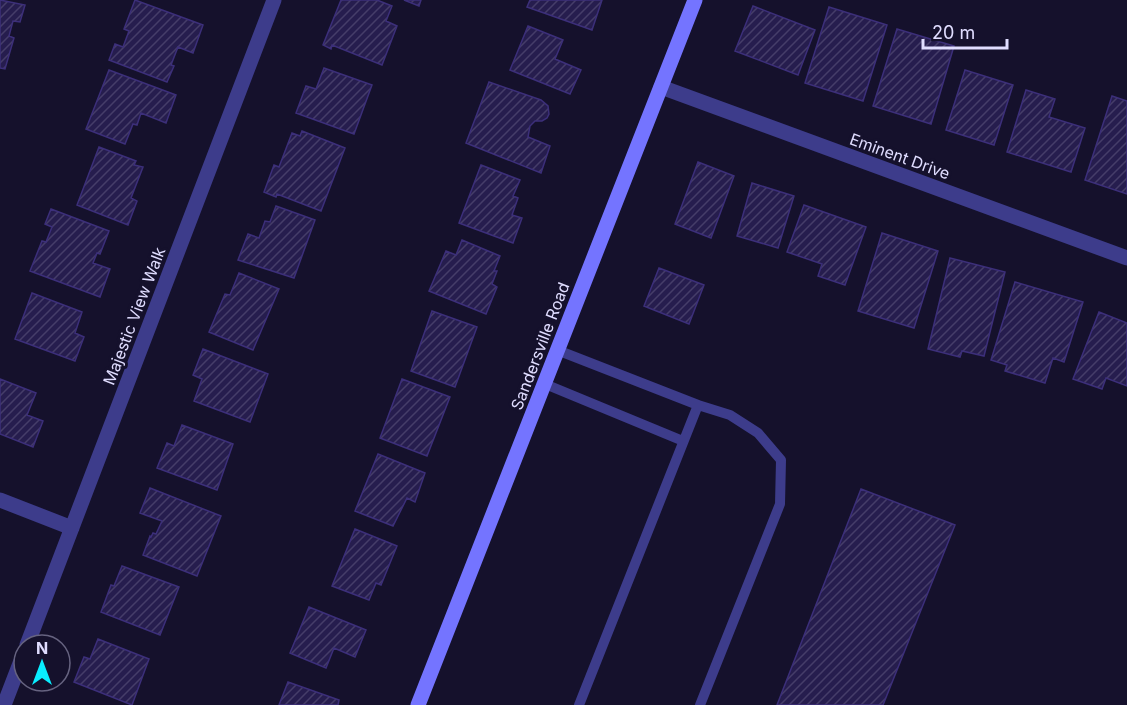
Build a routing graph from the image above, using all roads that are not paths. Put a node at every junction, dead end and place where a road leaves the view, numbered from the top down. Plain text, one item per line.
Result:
1 (274, 0) edge
2 (695, 0) edge
3 (661, 87) junction
4 (1127, 258) edge
5 (557, 350) junction
6 (545, 384) junction
7 (698, 405) junction
8 (683, 441) junction
9 (0, 500) edge
10 (72, 528) junction
11 (32, 633) edge
12 (12, 684) edge
13 (4, 705) edge
14 (418, 705) edge
15 (579, 705) edge
16 (700, 705) edge

1 - 10 street, Majestic View Walk
2 - 3 street, Sandersville Road
3 - 4 street, Eminent Drive
3 - 5 street, Sandersville Road
5 - 6 street, Sandersville Road
5 - 7 lane
6 - 8 lane
6 - 14 street, Sandersville Road
7 - 8 lane
7 - 16 lane
8 - 15 lane
9 - 10 street
10 - 11 street, Majestic View Walk
12 - 13 street

